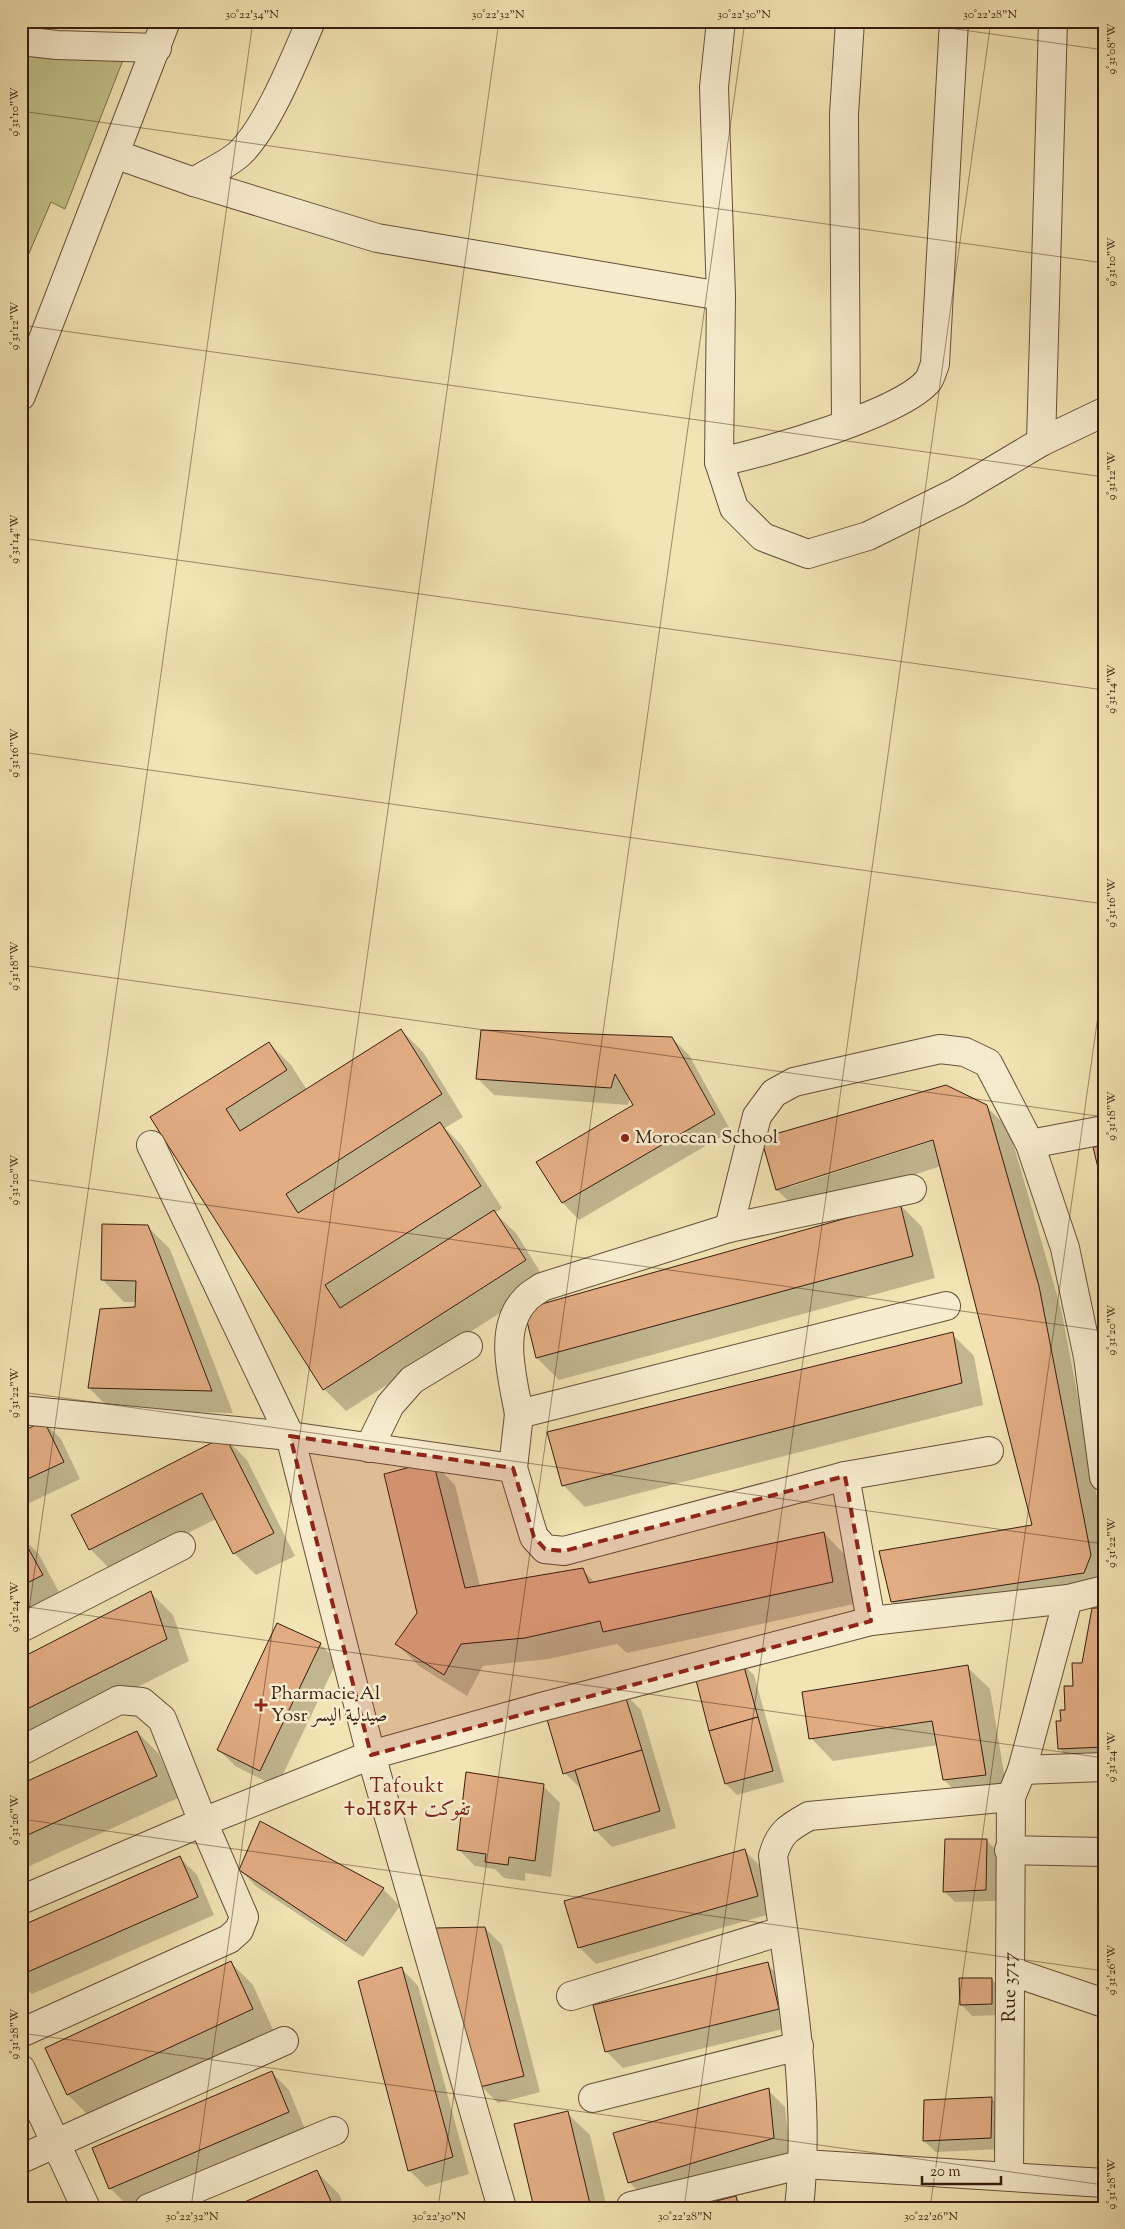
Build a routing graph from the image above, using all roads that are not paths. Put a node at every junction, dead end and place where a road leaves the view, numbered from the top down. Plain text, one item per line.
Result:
1 (166, 21) edge
2 (311, 21) edge
3 (721, 21) edge
4 (850, 21) edge
5 (954, 21) edge
6 (1053, 21) edge
7 (58, 33) edge
8 (21, 41) edge
9 (157, 48) junction
10 (115, 154) junction
11 (194, 182) junction
12 (721, 296) junction
13 (21, 396) edge
14 (1104, 412) edge
15 (846, 423) junction
16 (1041, 442) junction
17 (719, 462) junction
18 (1104, 1130) edge
19 (1030, 1144) junction
20 (151, 1145) dead end
21 (912, 1189) dead end
22 (729, 1228) junction
23 (946, 1306) dead end
24 (468, 1346) dead end
25 (21, 1410) edge
26 (519, 1414) junction
27 (290, 1436) junction
28 (368, 1448) junction
29 (989, 1451) dead end
30 (513, 1468) junction
31 (846, 1476) junction
32 (1104, 1477) edge
33 (181, 1546) dead end
34 (1104, 1590) edge
35 (1068, 1599) junction
36 (871, 1621) junction
37 (21, 1628) edge
38 (21, 1751) edge
39 (370, 1755) junction
40 (1104, 1768) edge
41 (1022, 1770) junction
42 (1011, 1797) junction
43 (202, 1822) junction
44 (1009, 1850) junction
45 (1104, 1852) edge
46 (21, 1900) edge
47 (782, 1931) junction
48 (1010, 1971) junction
49 (1103, 1995) edge
50 (571, 1996) dead end
51 (21, 2033) edge
52 (284, 2041) dead end
53 (800, 2046) junction
54 (21, 2069) edge
55 (593, 2098) dead end
56 (334, 2131) dead end
57 (56, 2142) junction
58 (21, 2159) edge
59 (804, 2164) junction
60 (1009, 2176) junction
61 (1104, 2183) edge
62 (631, 2206) dead end
63 (86, 2208) edge
64 (149, 2208) edge
65 (502, 2208) edge
66 (799, 2208) edge

1 - 9 street
2 - 11 street
3 - 12 street
4 - 15 street
5 - 15 street
6 - 16 street
7 - 8 street
7 - 9 street
9 - 10 street
10 - 11 street
10 - 13 street
11 - 12 street
12 - 17 street
14 - 16 street
15 - 17 street
16 - 17 street
18 - 19 street
19 - 22 street
19 - 32 street
20 - 27 street
21 - 22 street
22 - 26 street
23 - 26 street
24 - 28 street
25 - 27 street
26 - 30 street
27 - 28 street
27 - 39 street
28 - 30 street
29 - 31 street
30 - 31 street
31 - 36 street
33 - 37 street
34 - 35 street
35 - 36 street
35 - 41 street
36 - 39 street
38 - 43 street
39 - 43 street
39 - 65 street
40 - 41 street
41 - 42 street
42 - 44 street, Rue 3717
42 - 47 street
43 - 46 street
43 - 51 street
44 - 45 street
44 - 48 street, Rue 3717
47 - 50 street
47 - 53 street
48 - 49 street
48 - 60 street, Rue 3717
52 - 57 street
53 - 55 street
53 - 59 street
54 - 57 street
56 - 64 street
57 - 58 street
57 - 63 street
59 - 60 street
59 - 62 street
59 - 66 street
60 - 61 street

